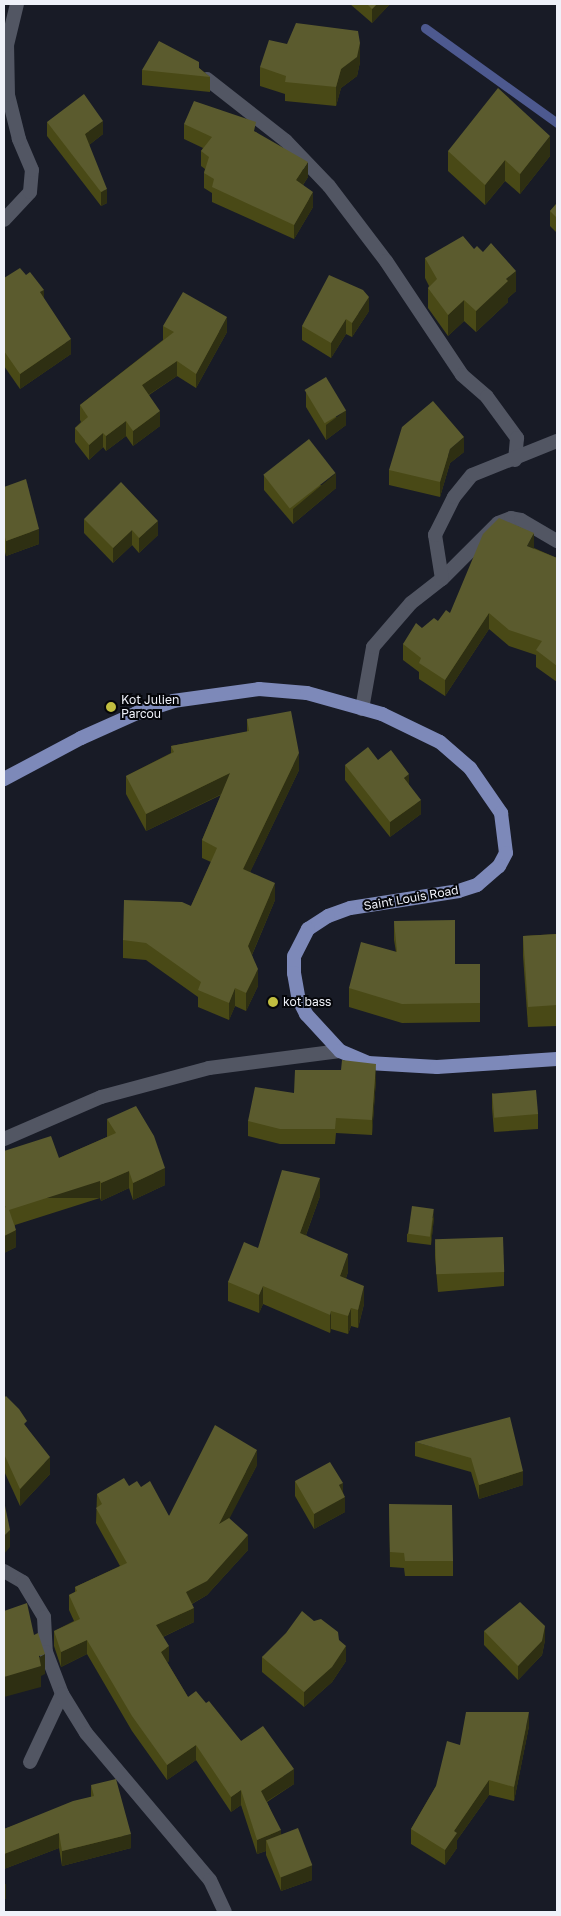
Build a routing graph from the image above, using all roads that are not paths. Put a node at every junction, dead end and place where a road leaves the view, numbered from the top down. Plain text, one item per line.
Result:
1 (17, 4) edge
2 (207, 79) edge
3 (4, 220) edge
4 (557, 441) edge
5 (514, 460) junction
6 (557, 541) edge
7 (442, 579) junction
8 (362, 709) junction
9 (4, 780) edge
10 (340, 1051) junction
11 (557, 1059) edge
12 (4, 1139) edge
13 (4, 1571) edge
14 (62, 1694) junction
15 (30, 1762) dead end
16 (226, 1912) edge

1 - 3 street
2 - 5 street
4 - 5 street
5 - 7 street
6 - 7 street
7 - 8 street
8 - 9 main road, Saint Louis Road
8 - 10 main road, Saint Louis Road
10 - 11 main road, Saint Louis Road
10 - 12 street
13 - 14 street
14 - 15 street
14 - 16 street

